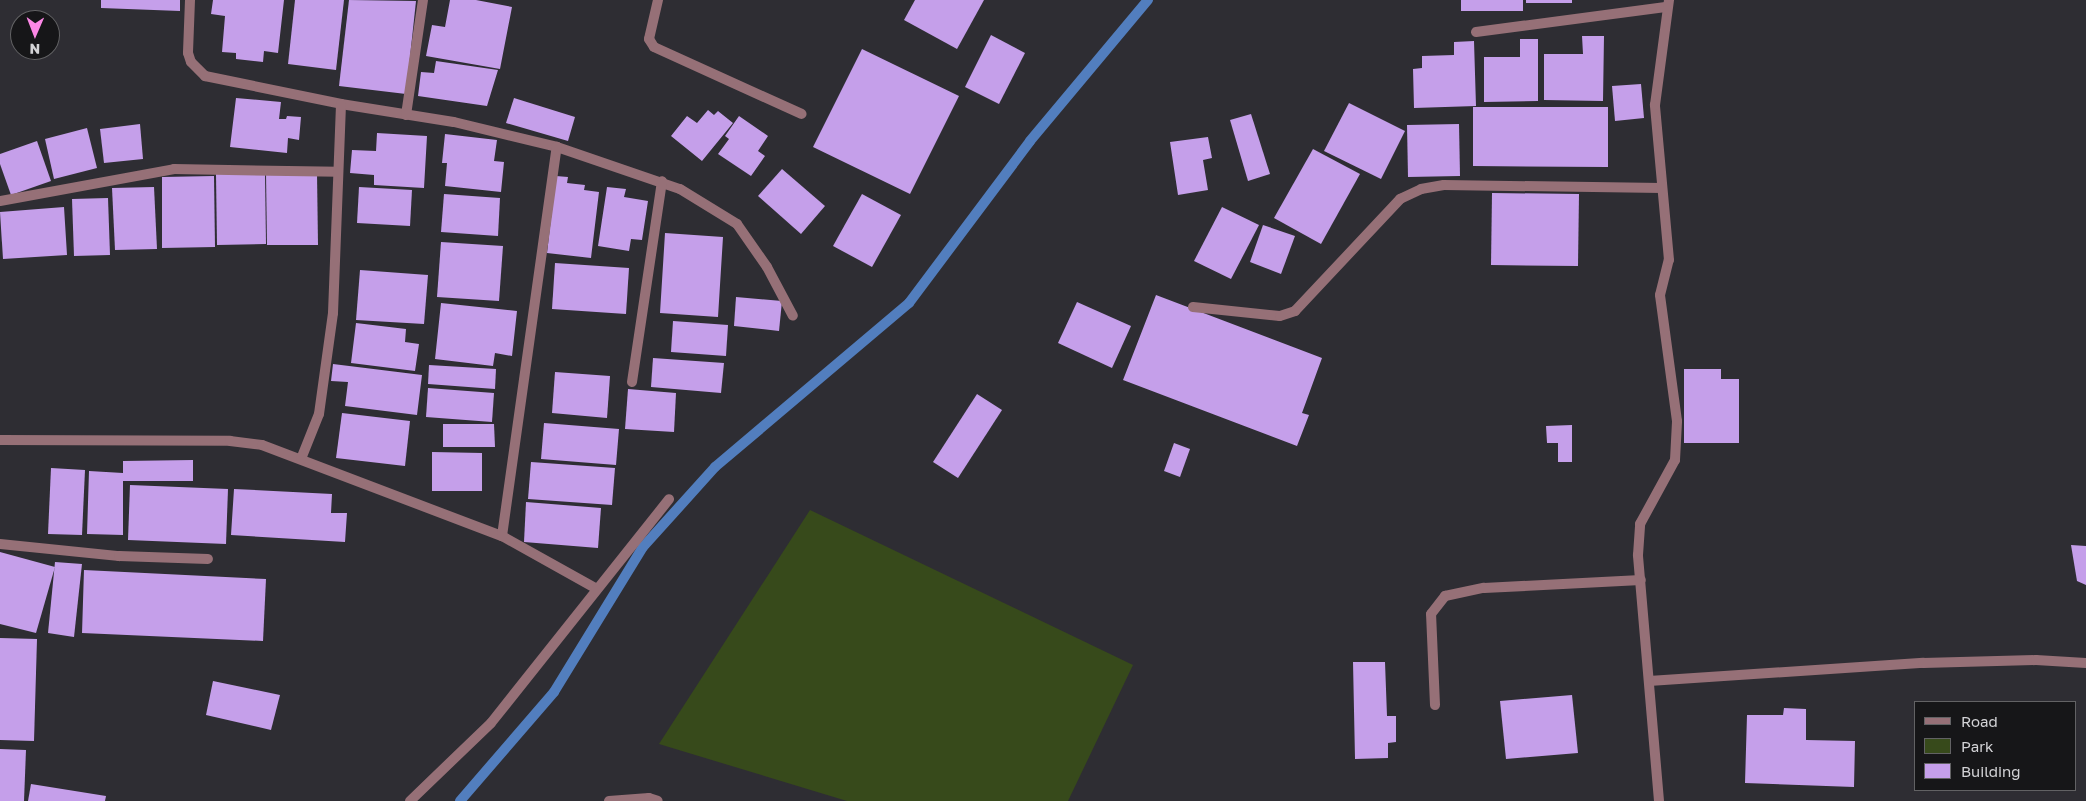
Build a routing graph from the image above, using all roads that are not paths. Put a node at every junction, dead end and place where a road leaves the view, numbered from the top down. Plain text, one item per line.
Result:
1 (190, 0) edge
2 (423, 0) edge
3 (658, 0) edge
4 (1668, 4) edge
5 (1476, 32) dead end
6 (341, 104) junction
7 (406, 114) junction
8 (802, 114) dead end
9 (557, 147) junction
10 (338, 172) junction
11 (662, 181) junction
12 (1662, 188) junction
13 (0, 202) edge
14 (1192, 307) dead end
15 (793, 316) dead end
16 (632, 382) dead end
17 (0, 440) edge
18 (301, 458) junction
19 (669, 499) dead end
20 (502, 536) junction
21 (0, 544) edge
22 (208, 559) dead end
23 (1640, 580) junction
24 (595, 588) junction
25 (2086, 662) edge
26 (1649, 681) junction
27 (1435, 705) dead end
28 (410, 801) edge
29 (609, 801) edge
30 (658, 801) edge
31 (1659, 801) edge

1 - 6 street
2 - 7 street
3 - 8 street
4 - 5 street
4 - 12 street
6 - 7 street
6 - 10 street
7 - 9 street
9 - 11 street
9 - 20 street
10 - 13 street
10 - 18 street
11 - 15 street
11 - 16 street
12 - 14 street
12 - 23 street
17 - 18 street
18 - 20 street
19 - 24 street
20 - 24 street
21 - 22 street
23 - 26 street
23 - 27 street
24 - 28 street
25 - 26 street
26 - 31 street
29 - 30 street

